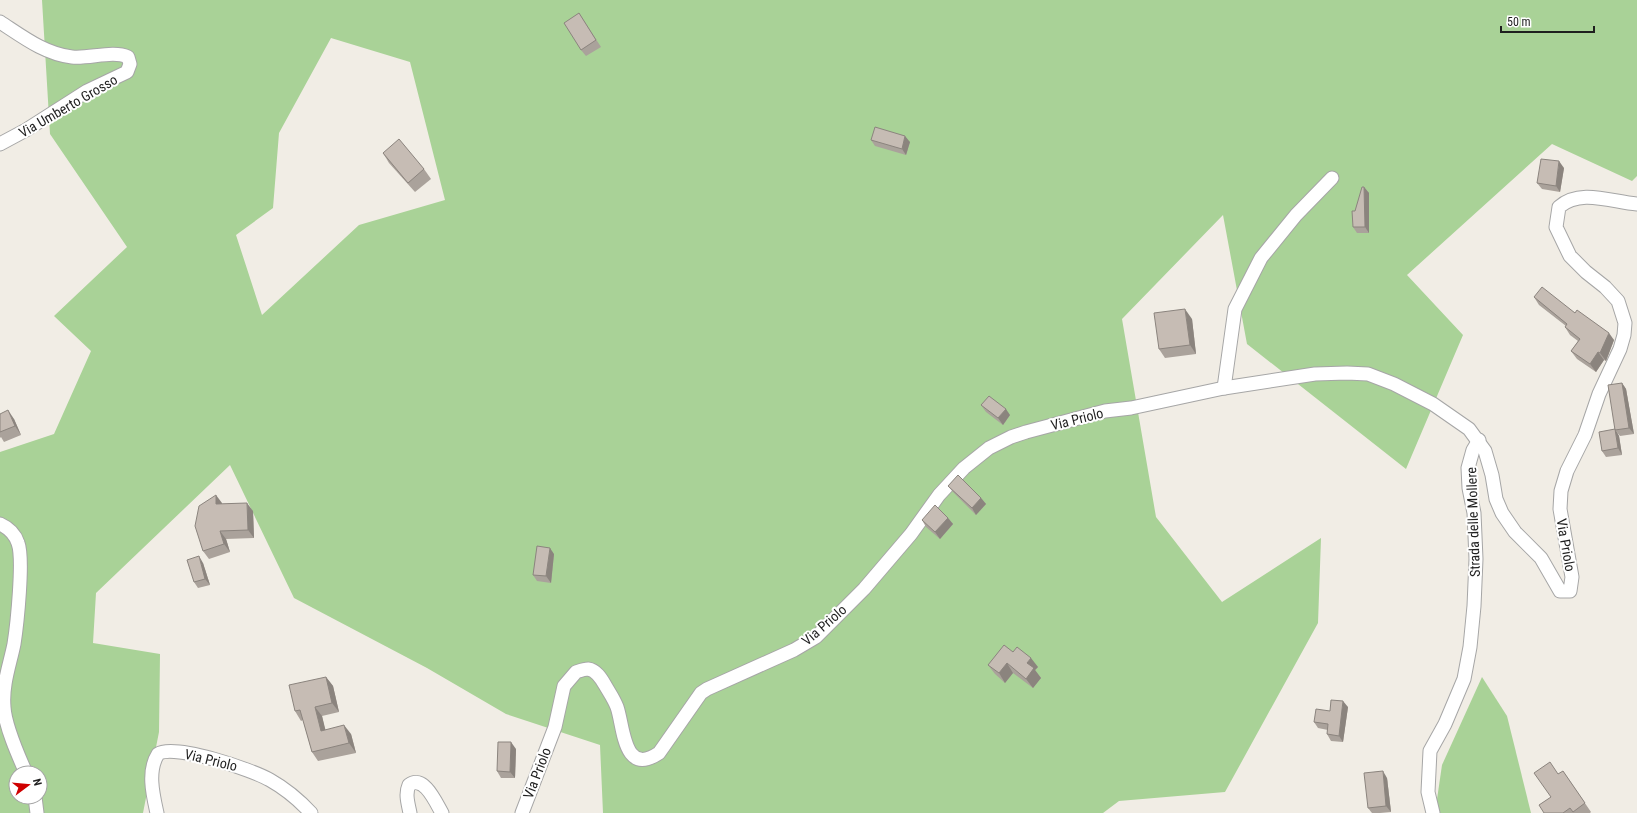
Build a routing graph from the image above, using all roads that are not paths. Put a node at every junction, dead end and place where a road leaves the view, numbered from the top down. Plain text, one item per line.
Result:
1 (0, 22) edge
2 (0, 144) edge
3 (1332, 178) dead end
4 (1637, 204) edge
5 (1224, 388) junction
6 (1479, 440) junction
7 (0, 524) edge
8 (23, 765) edge
9 (156, 813) edge
10 (311, 813) edge
11 (410, 813) edge
12 (442, 813) edge
13 (522, 813) edge
14 (1433, 813) edge

1 - 2 street, Via Umberto Grosso
3 - 5 street
4 - 6 street, Via Priolo
5 - 6 street, Via Priolo
5 - 13 street, Via Priolo
6 - 14 street, Strada delle Mollere
7 - 8 street
9 - 10 street, Via Priolo
11 - 12 street

